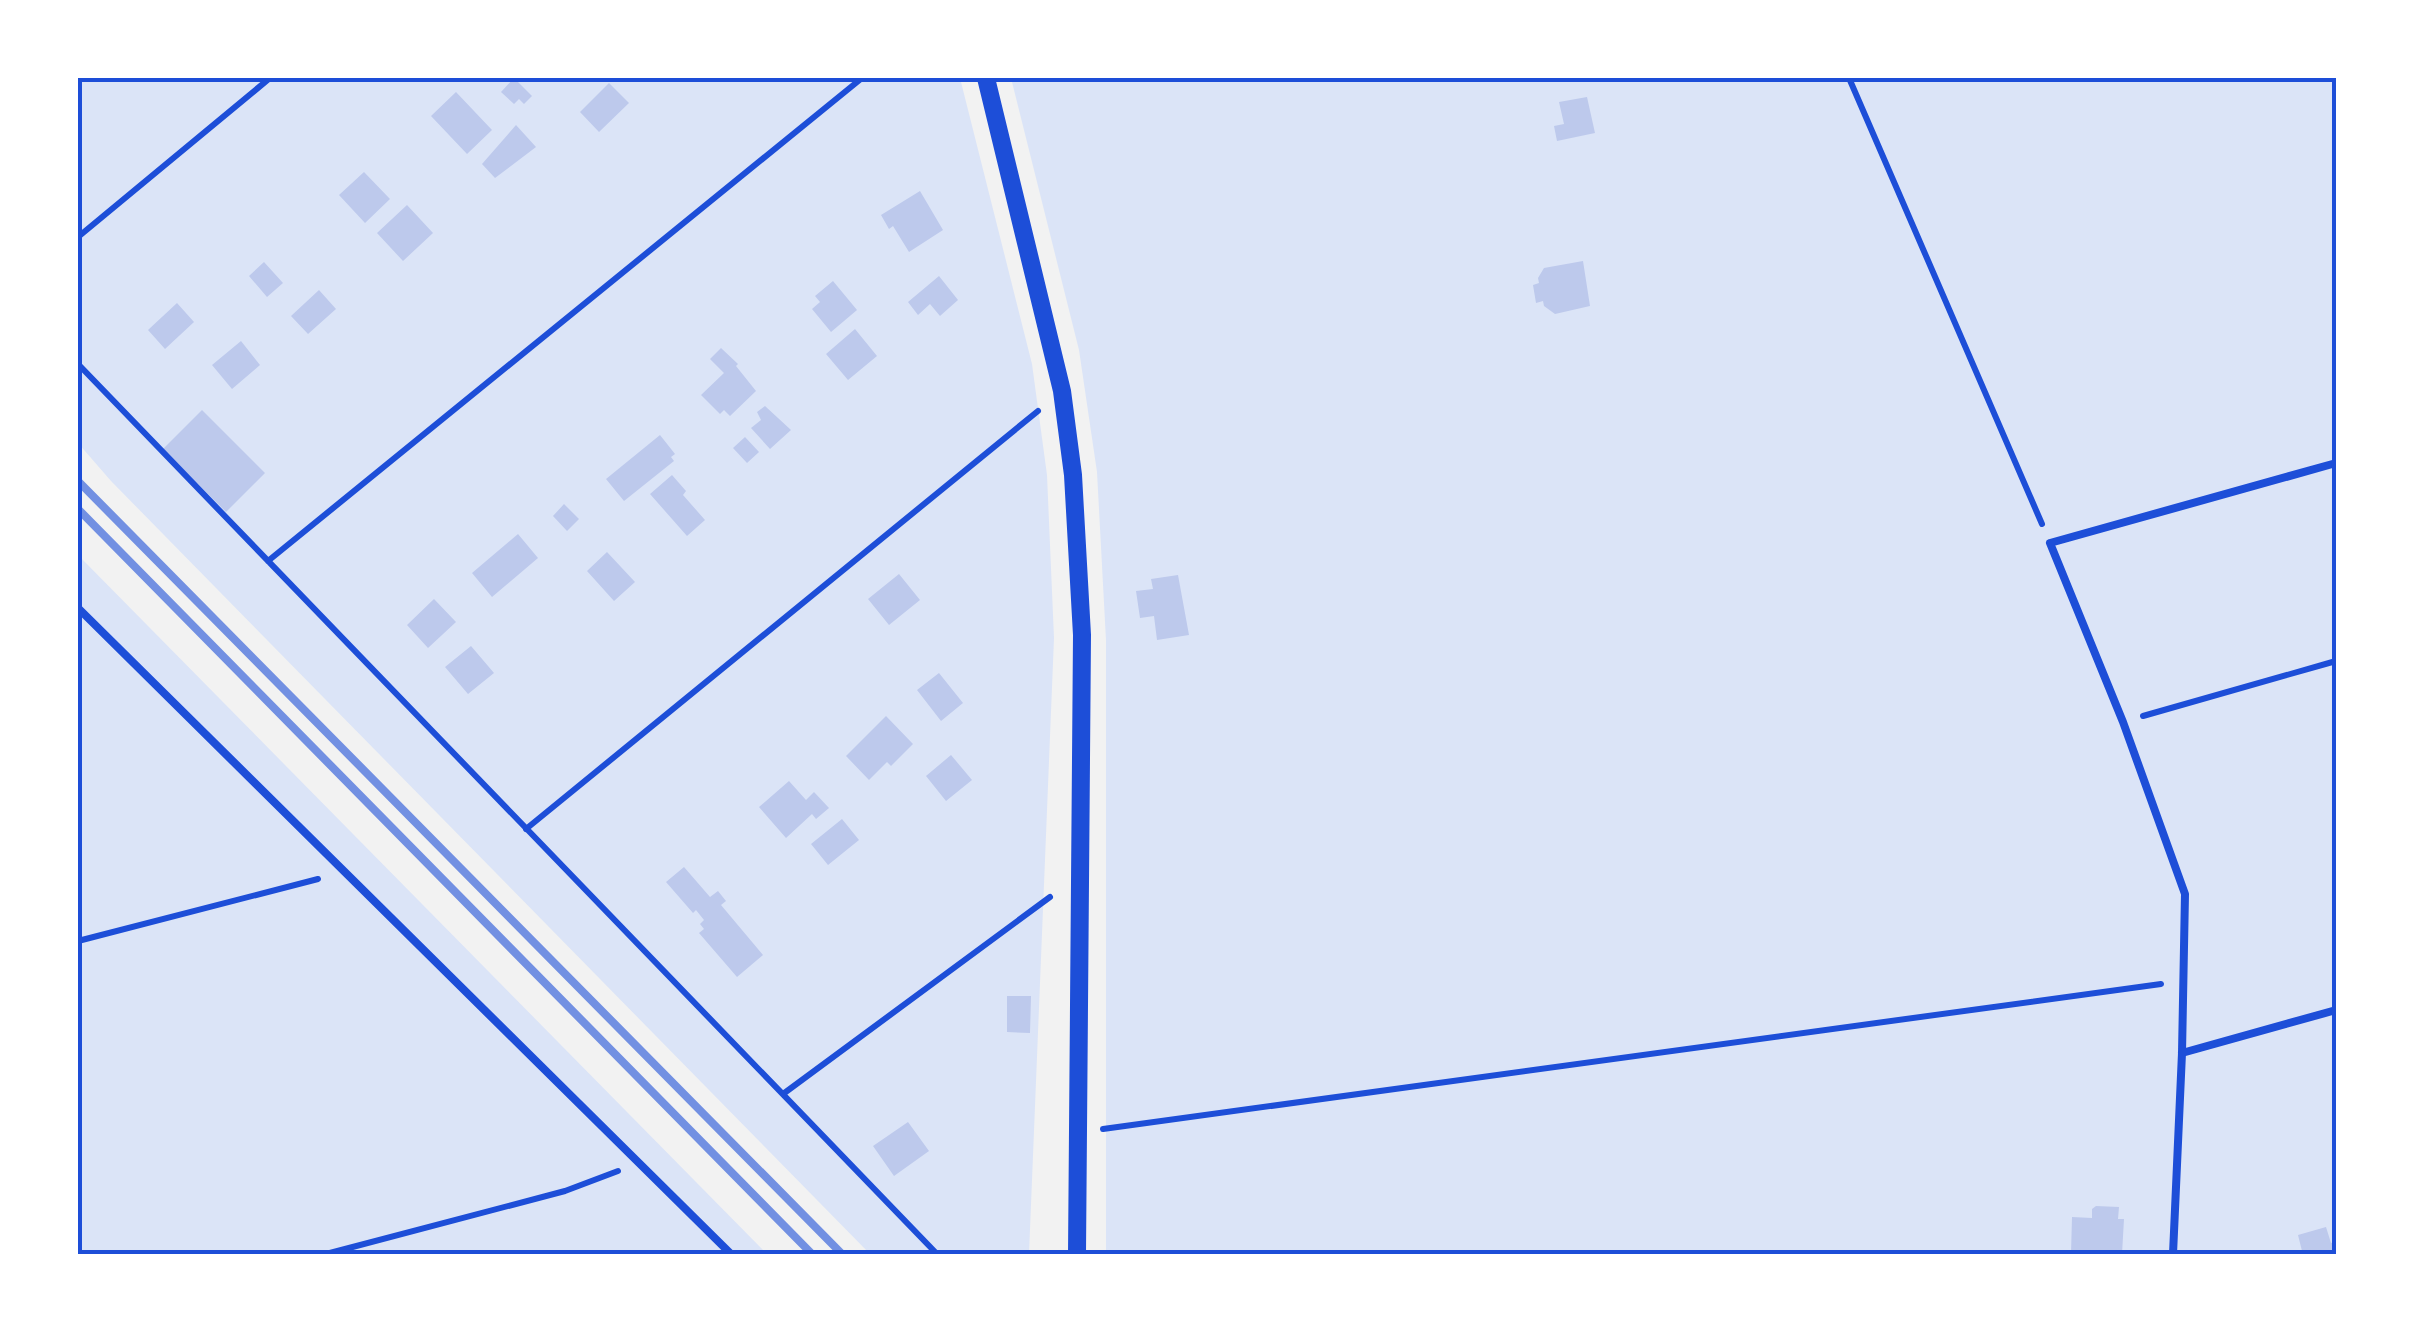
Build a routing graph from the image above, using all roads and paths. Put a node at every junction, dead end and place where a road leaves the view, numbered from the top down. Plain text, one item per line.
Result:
1 (270, 78) edge
2 (862, 78) edge
3 (986, 78) edge
4 (1849, 78) edge
5 (78, 236) edge
6 (78, 364) edge
7 (1062, 391) junction
8 (2336, 463) edge
9 (2050, 544) junction
10 (268, 561) junction
11 (78, 608) edge
12 (2336, 661) edge
13 (2123, 722) junction
14 (526, 829) junction
15 (1082, 871) junction
16 (344, 872) junction
17 (78, 942) edge
18 (2182, 981) junction
19 (2336, 1010) edge
20 (2182, 1053) junction
21 (783, 1094) junction
22 (1078, 1132) junction
23 (639, 1164) junction
24 (326, 1254) edge
25 (730, 1254) edge
26 (938, 1254) edge
27 (1077, 1254) edge
28 (2173, 1254) edge

1 - 5 path
2 - 10 path
3 - 7 street
4 - 9 path
6 - 10 path
7 - 14 path
7 - 15 street
8 - 9 lane
9 - 13 lane
10 - 14 path
11 - 16 lane
12 - 13 path
13 - 18 lane
14 - 21 path
15 - 21 path
15 - 22 street
16 - 17 path
16 - 23 lane
18 - 20 lane
18 - 22 path
19 - 20 lane
20 - 28 lane
21 - 26 path
22 - 27 street
23 - 24 path
23 - 25 lane

